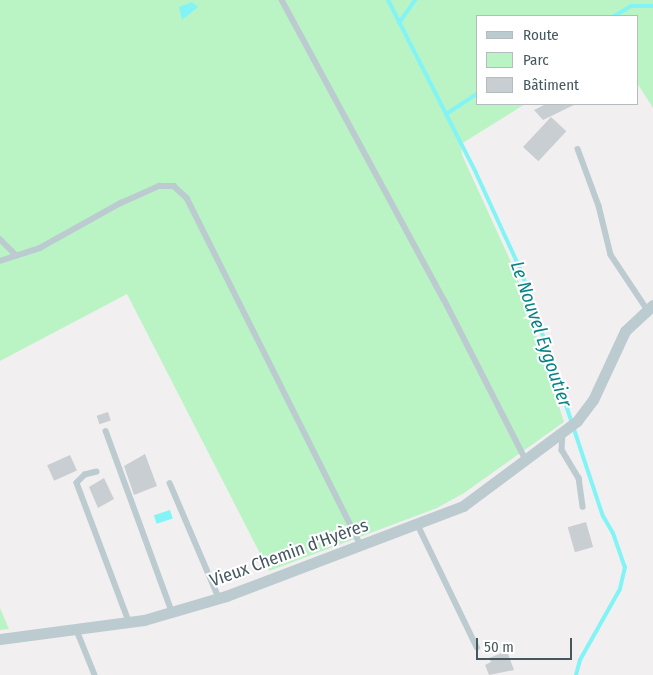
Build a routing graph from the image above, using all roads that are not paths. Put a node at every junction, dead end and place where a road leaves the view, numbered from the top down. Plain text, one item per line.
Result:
1 (282, 0) edge
2 (578, 149) dead end
3 (0, 239) edge
4 (16, 255) junction
5 (0, 261) edge
6 (650, 307) edge
7 (106, 431) dead end
8 (563, 432) junction
9 (526, 460) junction
10 (97, 472) dead end
11 (170, 484) dead end
12 (582, 508) dead end
13 (417, 524) junction
14 (360, 544) junction
15 (219, 598) junction
16 (172, 611) junction
17 (129, 621) junction
18 (76, 628) junction
19 (0, 639) edge
20 (477, 647) dead end
21 (95, 675) edge

1 - 9 lane
2 - 6 lane
3 - 4 lane
4 - 5 lane
4 - 14 lane
6 - 8 street, Vieux Chemin d'Hyères
7 - 16 lane
8 - 9 street, Vieux Chemin d'Hyères
8 - 12 lane
9 - 13 street, Vieux Chemin d'Hyères
10 - 17 lane
11 - 15 lane
13 - 14 street, Vieux Chemin d'Hyères
13 - 20 lane
14 - 15 street, Vieux Chemin d'Hyères
15 - 16 street, Vieux Chemin d'Hyères
16 - 17 street, Vieux Chemin d'Hyères
17 - 18 street, Vieux Chemin d'Hyères
18 - 19 street, Vieux Chemin d'Hyères
18 - 21 lane

